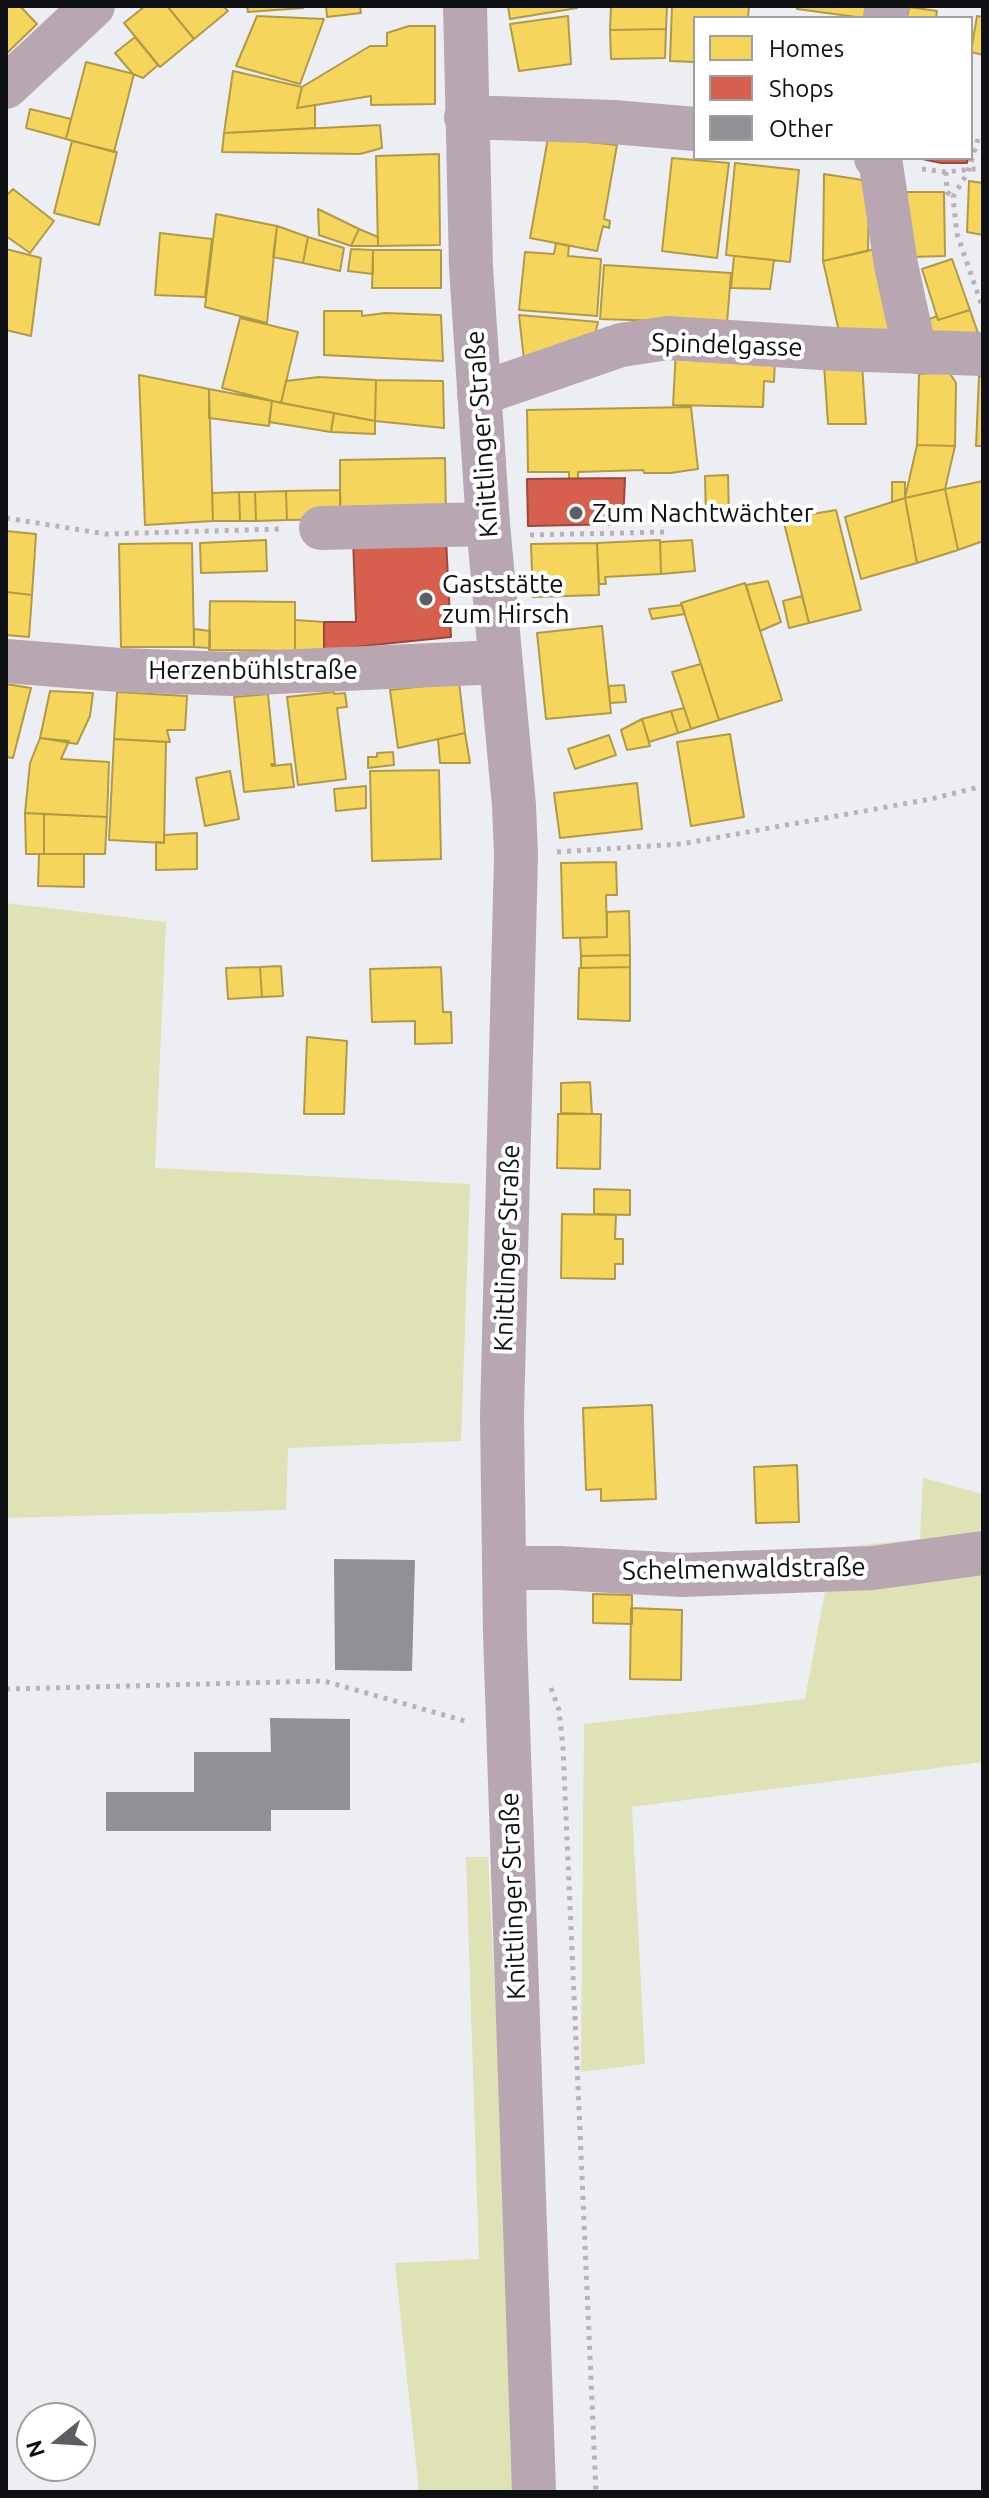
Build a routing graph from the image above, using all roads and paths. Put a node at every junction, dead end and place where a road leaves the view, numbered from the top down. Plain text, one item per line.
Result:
1 (93, 6) edge
2 (465, 6) edge
3 (6, 87) edge
4 (466, 117) junction
5 (693, 129) edge
6 (978, 139) dead end
7 (973, 156) edge
8 (877, 160) edge
9 (972, 160) edge
10 (983, 168) edge
11 (958, 170) dead end
12 (946, 172) dead end
13 (953, 197) junction
14 (983, 309) edge
15 (915, 352) junction
16 (983, 354) edge
17 (479, 394) junction
18 (6, 518) edge
19 (576, 527) dead end
20 (321, 528) joint
21 (489, 529) junction
22 (667, 532) dead end
23 (576, 534) junction
24 (6, 661) edge
25 (500, 662) junction
26 (983, 786) edge
27 (516, 855) junction
28 (983, 1553) edge
29 (504, 1568) junction
30 (6, 1689) edge
31 (508, 1734) junction
32 (563, 1748) dead end
33 (534, 2492) edge
34 (596, 2492) edge

1 - 3 street
2 - 4 street, Knittlinger Straße
4 - 5 street
4 - 17 street, Knittlinger Straße
6 - 7 path
8 - 15 street
9 - 13 path
10 - 11 path
12 - 13 path
13 - 14 path
15 - 16 street, Spindelgasse
15 - 17 street, Spindelgasse
17 - 21 street, Knittlinger Straße
18 - 20 path
19 - 23 path
20 - 21 street
21 - 23 path
21 - 25 street, Knittlinger Straße
22 - 23 path
24 - 25 street, Herzenbühlstraße
25 - 27 street, Knittlinger Straße
26 - 27 path
27 - 29 street, Knittlinger Straße
28 - 29 street, Schelmenwaldstraße
29 - 31 street, Knittlinger Straße
30 - 31 path
31 - 33 street, Knittlinger Straße
32 - 34 path

